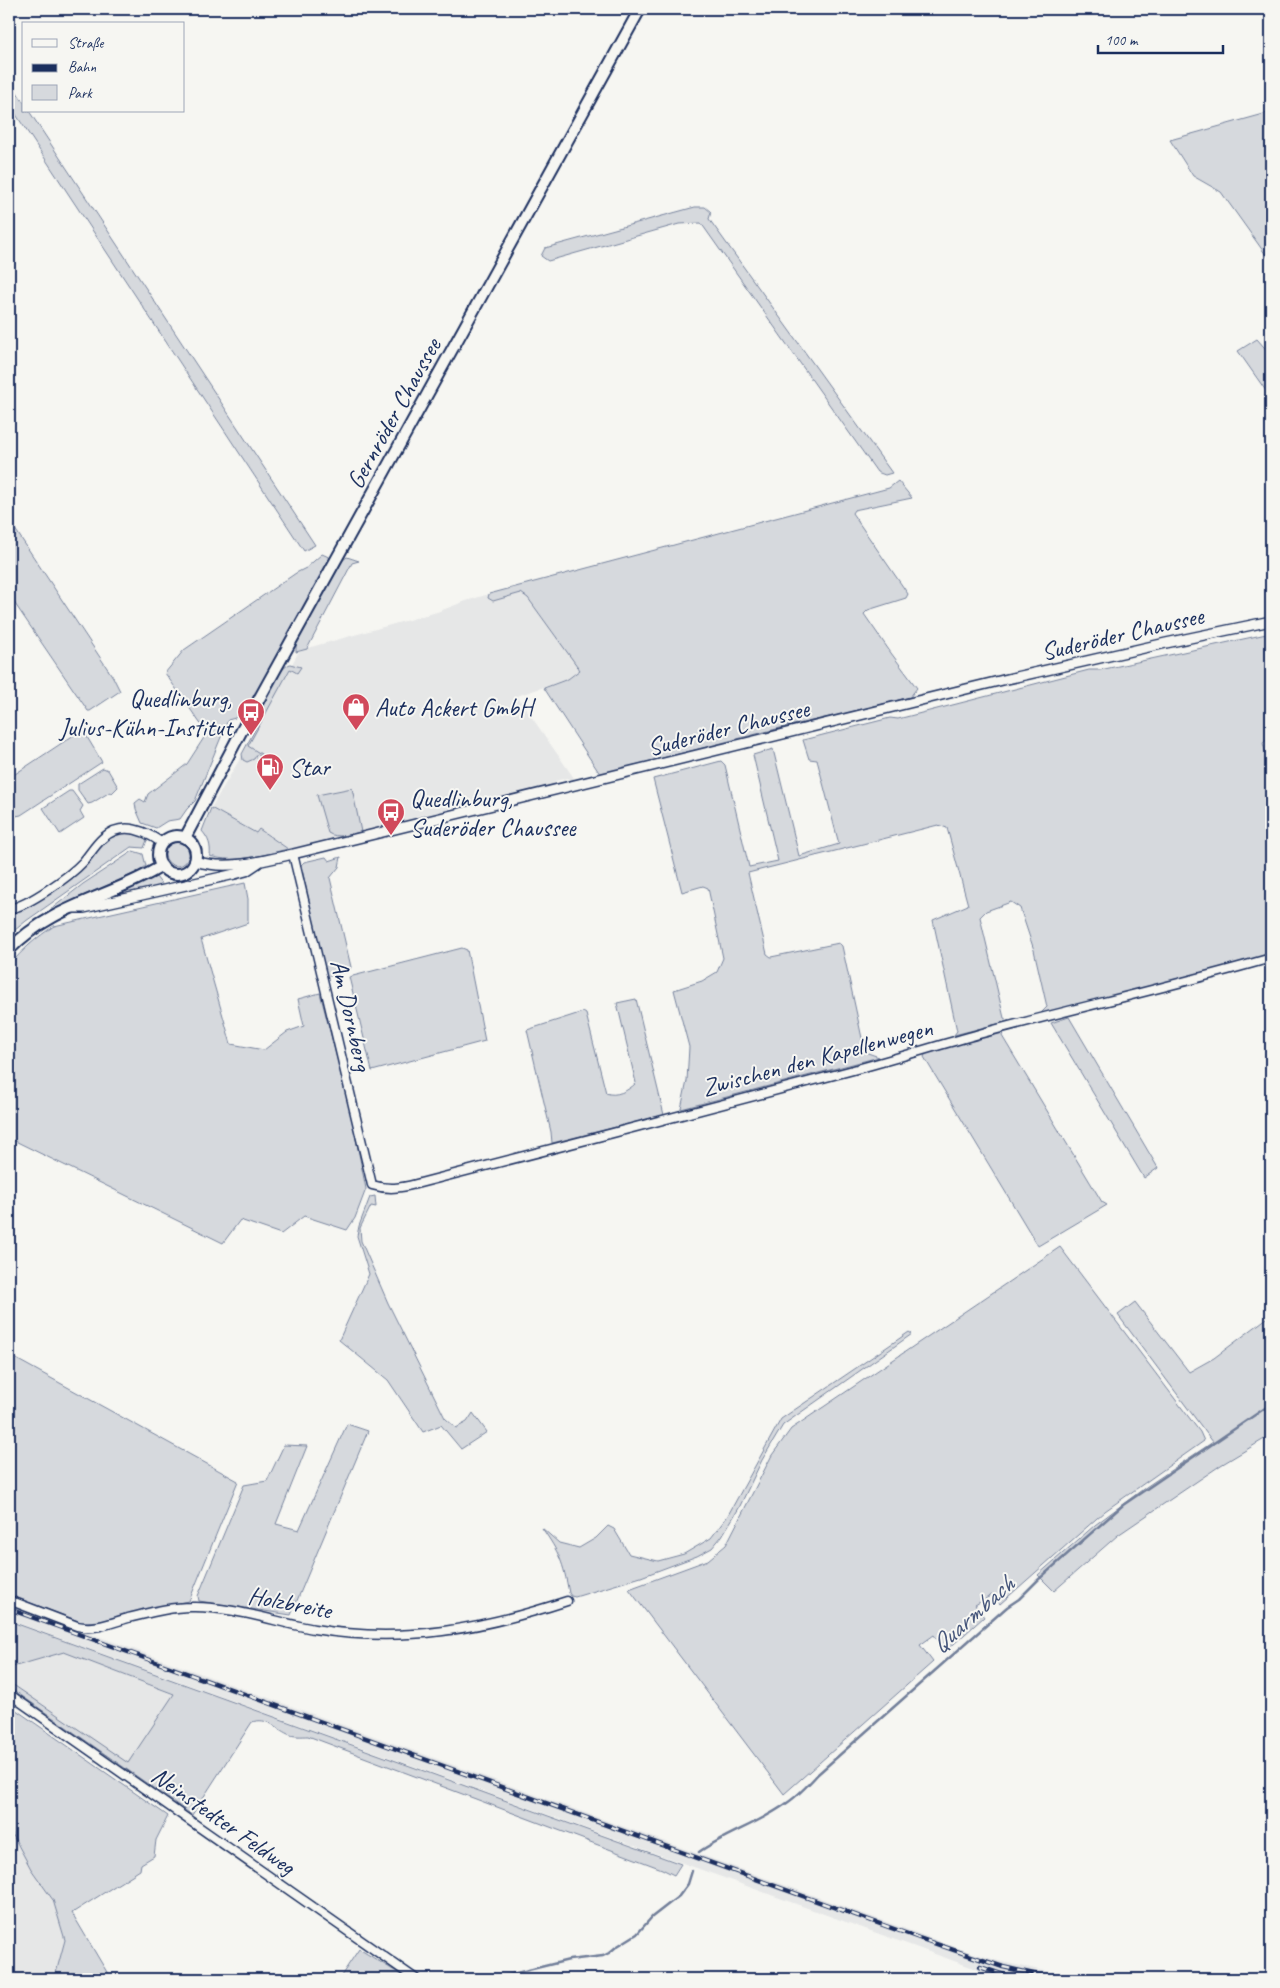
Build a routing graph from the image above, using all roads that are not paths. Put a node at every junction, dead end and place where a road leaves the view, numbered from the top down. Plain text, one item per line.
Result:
1 (640, 9) edge
2 (1271, 621) edge
3 (185, 838) junction
4 (162, 842) junction
5 (293, 854) junction
6 (195, 861) junction
7 (260, 861) junction
8 (162, 866) junction
9 (9, 909) edge
10 (67, 909) junction
11 (9, 950) edge
12 (1271, 958) edge
13 (372, 1185) joint
14 (9, 1600) edge
15 (567, 1601) dead end
16 (9, 1694) edge
17 (416, 1979) edge

1 - 3 main road, Gernröder Chaussee
2 - 5 street, Suderöder Chaussee
3 - 4 main road
3 - 6 main road
4 - 8 main road
4 - 9 street
5 - 7 street, Suderöder Chaussee
5 - 13 street, Am Dornberg
6 - 7 street, Suderöder Chaussee
6 - 8 main road
7 - 10 street
8 - 10 main road
10 - 11 main road
12 - 13 street, Zwischen den Kapellenwegen
14 - 15 street, Holzbreite
16 - 17 street, Neinstedter Feldweg

